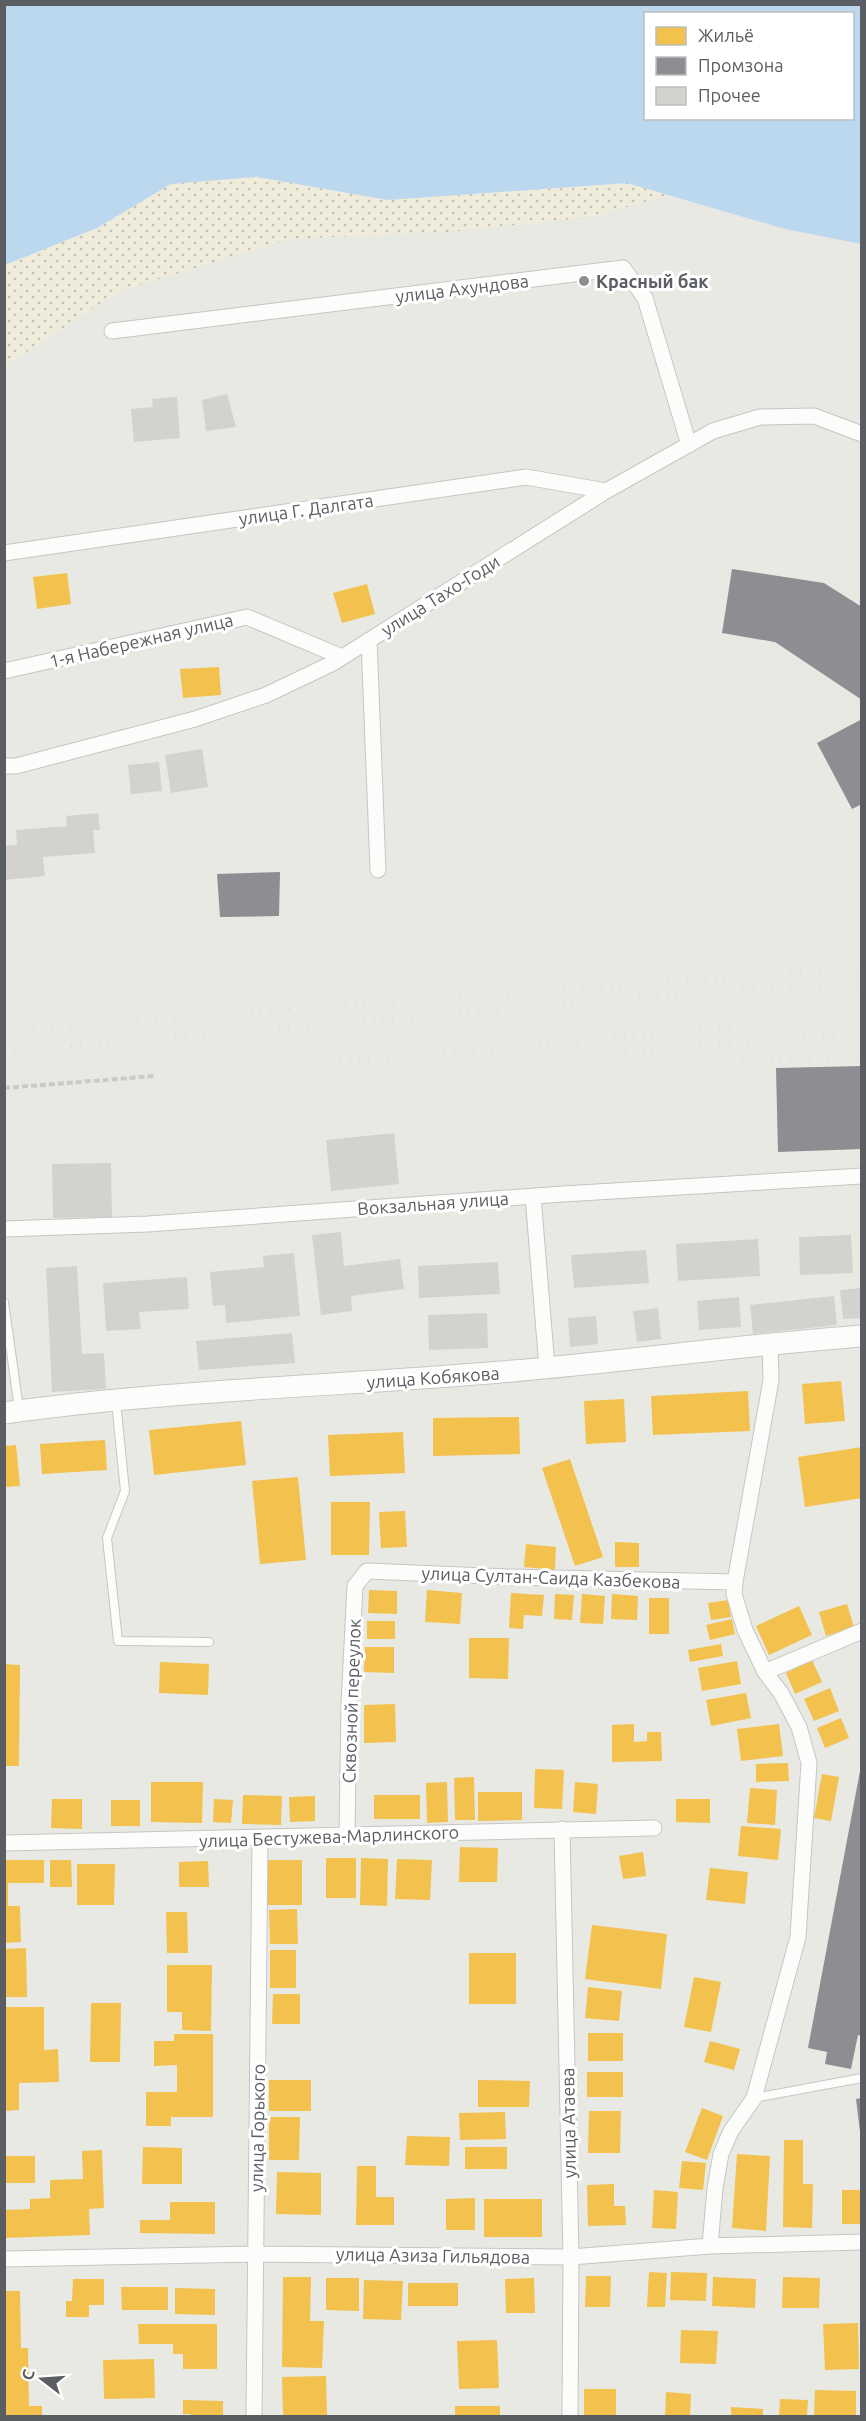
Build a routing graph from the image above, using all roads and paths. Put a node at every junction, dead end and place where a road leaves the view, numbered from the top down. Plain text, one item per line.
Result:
1 (112, 331) dead end
2 (861, 434) edge
3 (689, 445) junction
4 (606, 491) junction
5 (4, 553) edge
6 (369, 640) junction
7 (342, 657) junction
8 (4, 671) edge
9 (4, 766) edge
10 (378, 870) dead end
11 (155, 1076) dead end
12 (4, 1088) edge
13 (861, 1176) edge
14 (533, 1196) junction
15 (4, 1229) edge
16 (4, 1302) edge
17 (861, 1336) edge
18 (770, 1343) junction
19 (547, 1367) junction
20 (116, 1400) junction
21 (12, 1412) edge
22 (367, 1571) joint
23 (735, 1581) junction
24 (861, 1631) edge
25 (209, 1642) dead end
26 (765, 1672) junction
27 (654, 1828) dead end
28 (562, 1829) junction
29 (347, 1835) junction
30 (260, 1839) junction
31 (4, 1843) edge
32 (861, 2078) edge
33 (754, 2098) junction
34 (861, 2242) edge
35 (710, 2246) junction
36 (255, 2254) junction
37 (571, 2257) junction
38 (4, 2259) edge
39 (254, 2416) edge
40 (570, 2416) edge

1 - 3 street, улица Ахундова
2 - 3 street, улица Тахо-Годи
3 - 4 street, улица Тахо-Годи
4 - 5 street, улица Г. Далгата
4 - 6 street, улица Тахо-Годи
6 - 7 street, улица Тахо-Годи
6 - 10 street
7 - 8 street, 1-я Набережная улица
7 - 9 street, улица Тахо-Годи
11 - 12 path
13 - 14 street, Вокзальная улица
14 - 15 street, Вокзальная улица
14 - 19 street
16 - 21 lane
17 - 18 street, улица Кобякова
18 - 19 street, улица Кобякова
18 - 23 street
19 - 20 street, улица Кобякова
20 - 21 street, улица Кобякова
20 - 25 lane
22 - 23 street, улица Султан-Саида Казбекова
22 - 29 street, Сквозной переулок
23 - 26 street
24 - 26 street
26 - 33 street
27 - 28 street, улица Бестужева-Марлинского
28 - 29 street, улица Бестужева-Марлинского
28 - 37 street, улица Атаева
29 - 30 street, улица Бестужева-Марлинского
30 - 31 street, улица Бестужева-Марлинского
30 - 36 street, улица Горького
32 - 33 lane
33 - 35 street
34 - 35 street, улица Азиза Гильядова
35 - 37 street, улица Азиза Гильядова
36 - 37 street, улица Азиза Гильядова
36 - 38 street, улица Азиза Гильядова
36 - 39 street, улица Горького
37 - 40 street, улица Атаева

